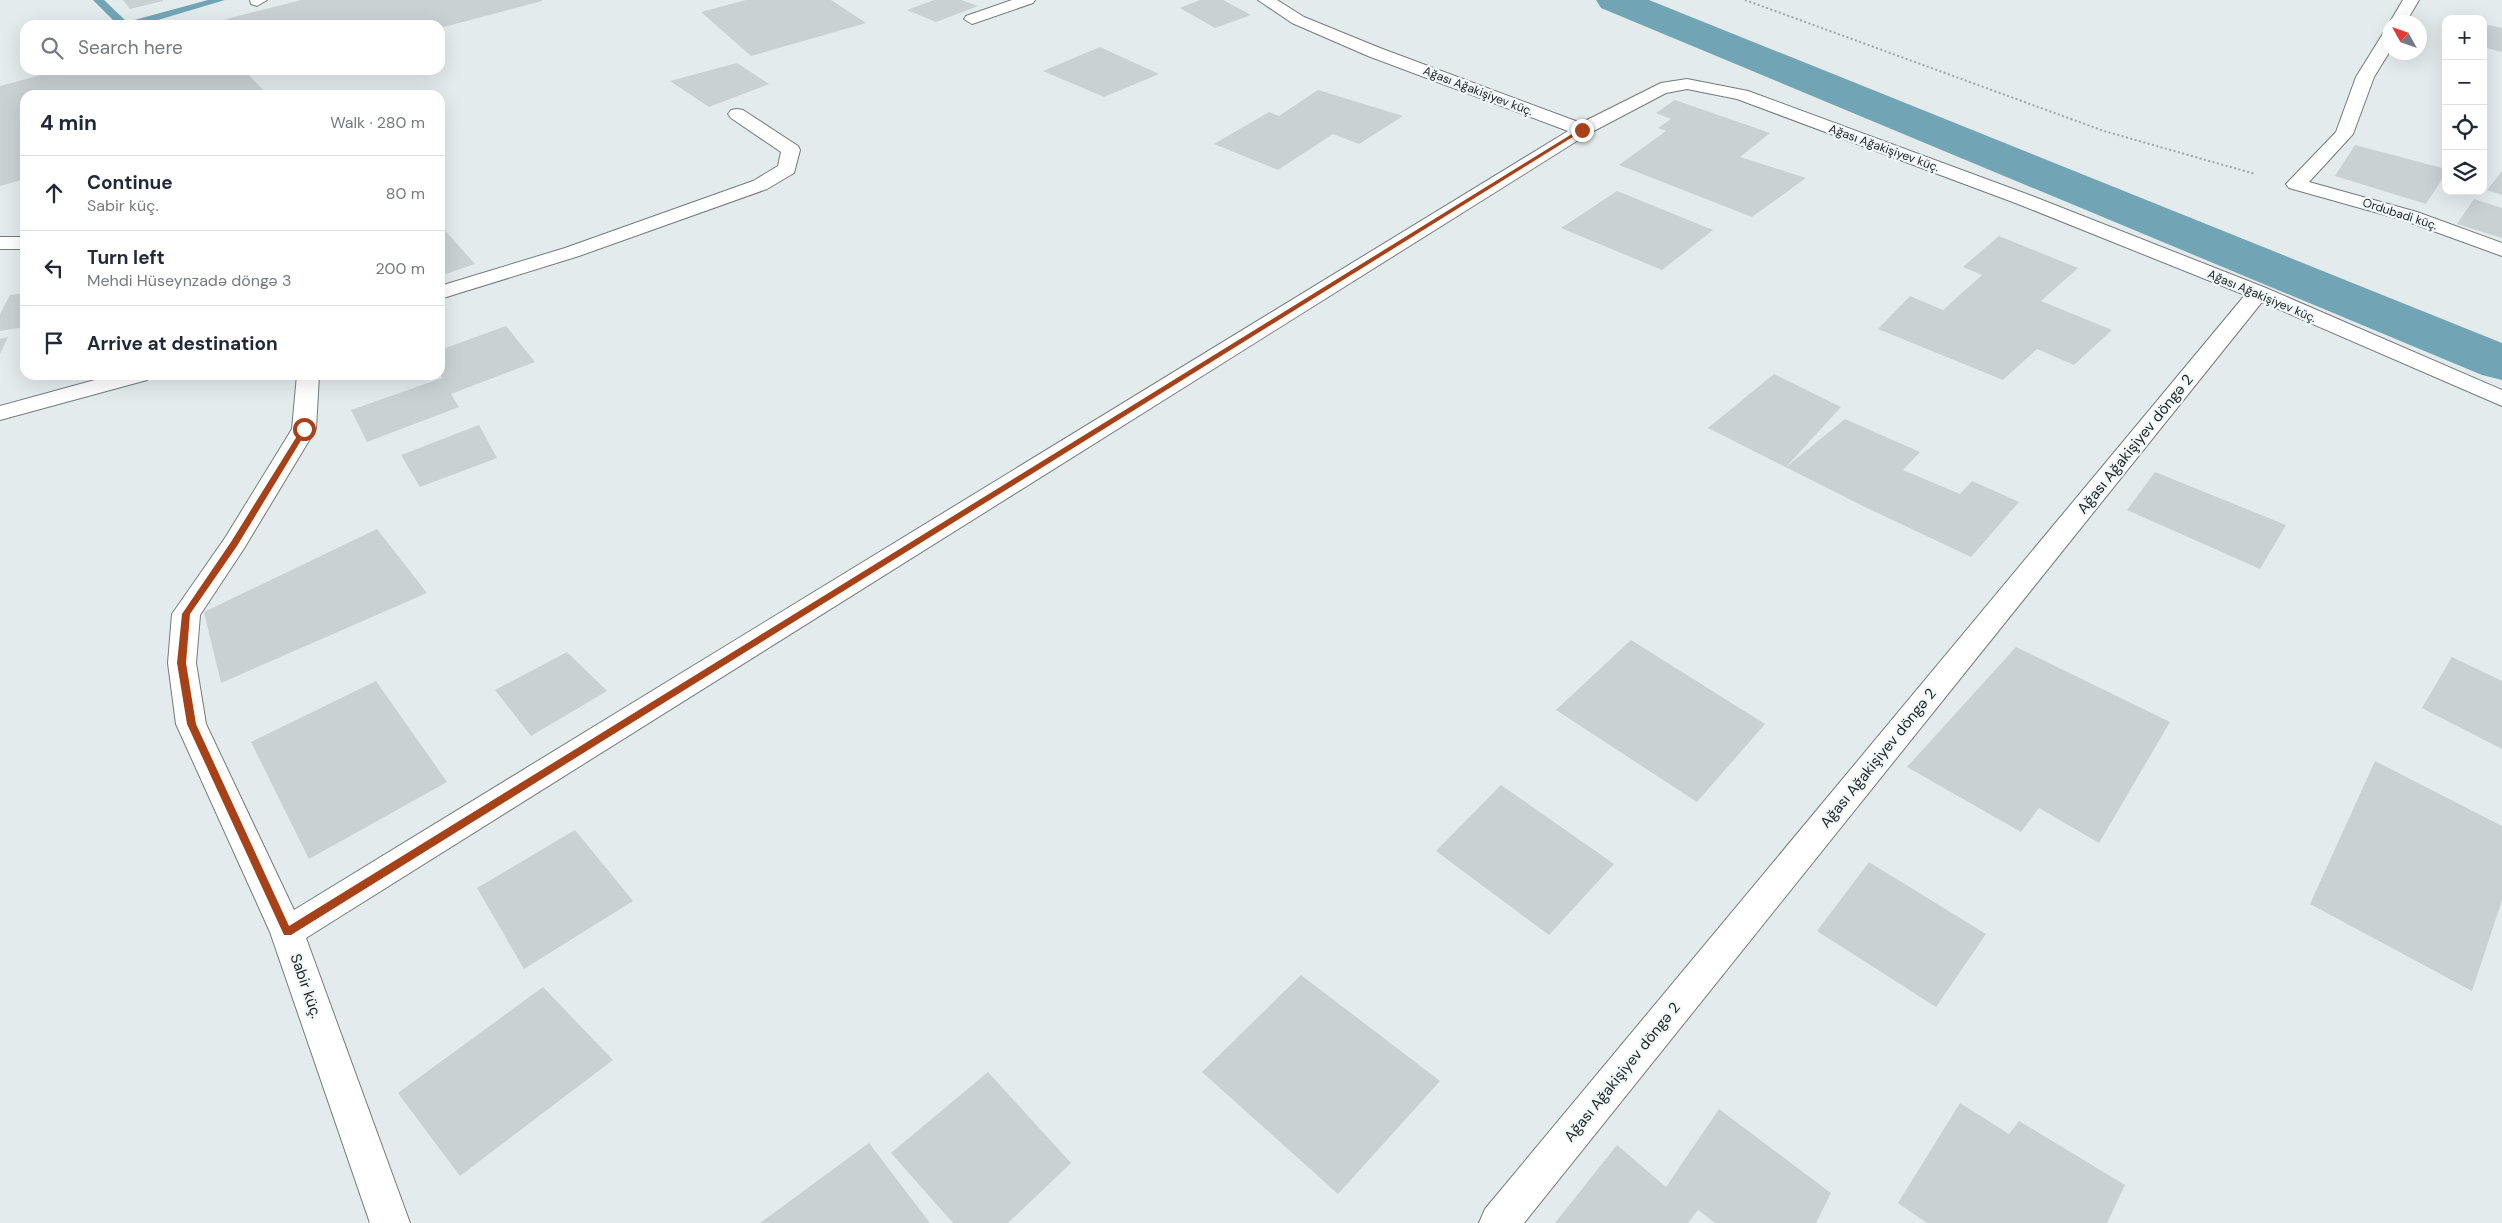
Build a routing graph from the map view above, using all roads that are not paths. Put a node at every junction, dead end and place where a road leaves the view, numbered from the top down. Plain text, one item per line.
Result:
1 (1027, 0) edge
2 (1266, 0) edge
3 (2411, 0) edge
4 (2402, 15) edge
5 (972, 19) dead end
6 (2382, 49) edge
7 (737, 114) dead end
8 (1582, 130) junction
9 (0, 243) edge
10 (20, 243) edge
11 (2502, 250) edge
12 (445, 291) edge
13 (2258, 293) junction
14 (121, 380) edge
15 (308, 380) edge
16 (2502, 399) edge
17 (0, 413) edge
18 (287, 932) junction
19 (390, 1223) edge
20 (1499, 1223) edge

1 - 5 street
2 - 8 street, Ağası Ağakişiyev küç.
3 - 4 street
6 - 11 street, Ordubadi küç.
7 - 12 street
8 - 13 street, Ağası Ağakişiyev küç.
8 - 18 street
9 - 10 street
13 - 16 street, Ağası Ağakişiyev küç.
13 - 20 street, Ağası Ağakişiyev döngə 2
14 - 17 street
15 - 18 street, Sabir küç.
18 - 19 street, Sabir küç.

